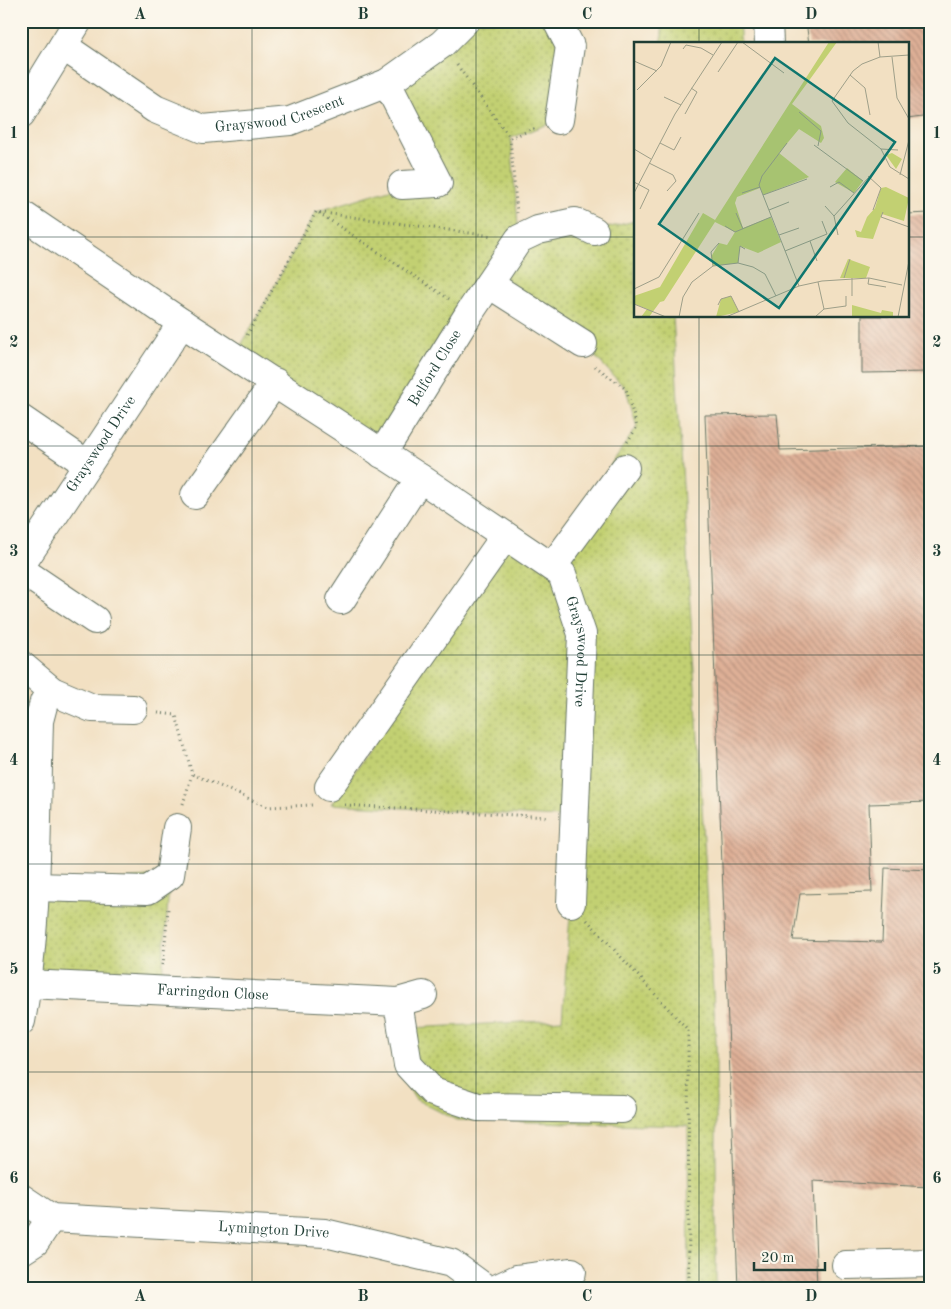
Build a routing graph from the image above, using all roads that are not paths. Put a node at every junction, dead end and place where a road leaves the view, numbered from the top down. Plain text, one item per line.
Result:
1 (78, 21) edge
2 (465, 21) edge
3 (557, 21) edge
4 (768, 21) edge
5 (769, 42) edge
6 (63, 46) junction
7 (387, 83) junction
8 (21, 114) edge
9 (559, 120) dead end
10 (402, 185) dead end
11 (21, 214) edge
12 (594, 231) dead end
13 (489, 284) junction
14 (182, 323) junction
15 (583, 344) road end
16 (274, 382) junction
17 (21, 418) edge
18 (382, 454) junction
19 (87, 464) junction
20 (625, 468) road end
21 (420, 478) junction
22 (195, 495) dead end
23 (505, 536) junction
24 (21, 565) edge
25 (552, 566) junction
26 (21, 570) edge
27 (340, 600) dead end
28 (95, 620) dead end
29 (21, 665) edge
30 (52, 691) junction
31 (132, 709) dead end
32 (329, 787) dead end
33 (177, 828) road end
34 (34, 887) junction
35 (572, 903) road end
36 (28, 984) junction
37 (410, 998) junction
38 (21, 1022) edge
39 (392, 1029) dead end
40 (622, 1109) dead end
41 (21, 1198) edge
42 (52, 1218) junction
43 (21, 1251) edge
44 (930, 1263) edge
45 (846, 1265) dead end
46 (572, 1272) dead end
47 (485, 1288) edge
48 (498, 1288) edge

1 - 6 street
2 - 7 street, Grayswood Crescent
3 - 9 street
4 - 5 street
6 - 7 street, Grayswood Crescent
6 - 8 street
7 - 10 street
11 - 14 street, Grayswood Drive
12 - 13 street, Belford Close
13 - 15 street
13 - 18 street, Belford Close
14 - 16 street, Grayswood Drive
14 - 19 street, Grayswood Drive
16 - 18 street, Grayswood Drive
16 - 22 street
17 - 19 street
18 - 21 street, Grayswood Drive
19 - 24 street, Grayswood Drive
20 - 25 street
21 - 23 street, Grayswood Drive
21 - 27 street
23 - 25 street, Grayswood Drive
23 - 32 street
25 - 35 street, Grayswood Drive
26 - 28 street
29 - 30 street
30 - 31 street
30 - 34 street
33 - 34 street
34 - 36 street
36 - 37 street, Farringdon Close
36 - 38 street
37 - 39 street
37 - 40 street
41 - 42 street, Lymington Drive
42 - 43 street
42 - 47 street, Lymington Drive
44 - 45 street
46 - 48 street

